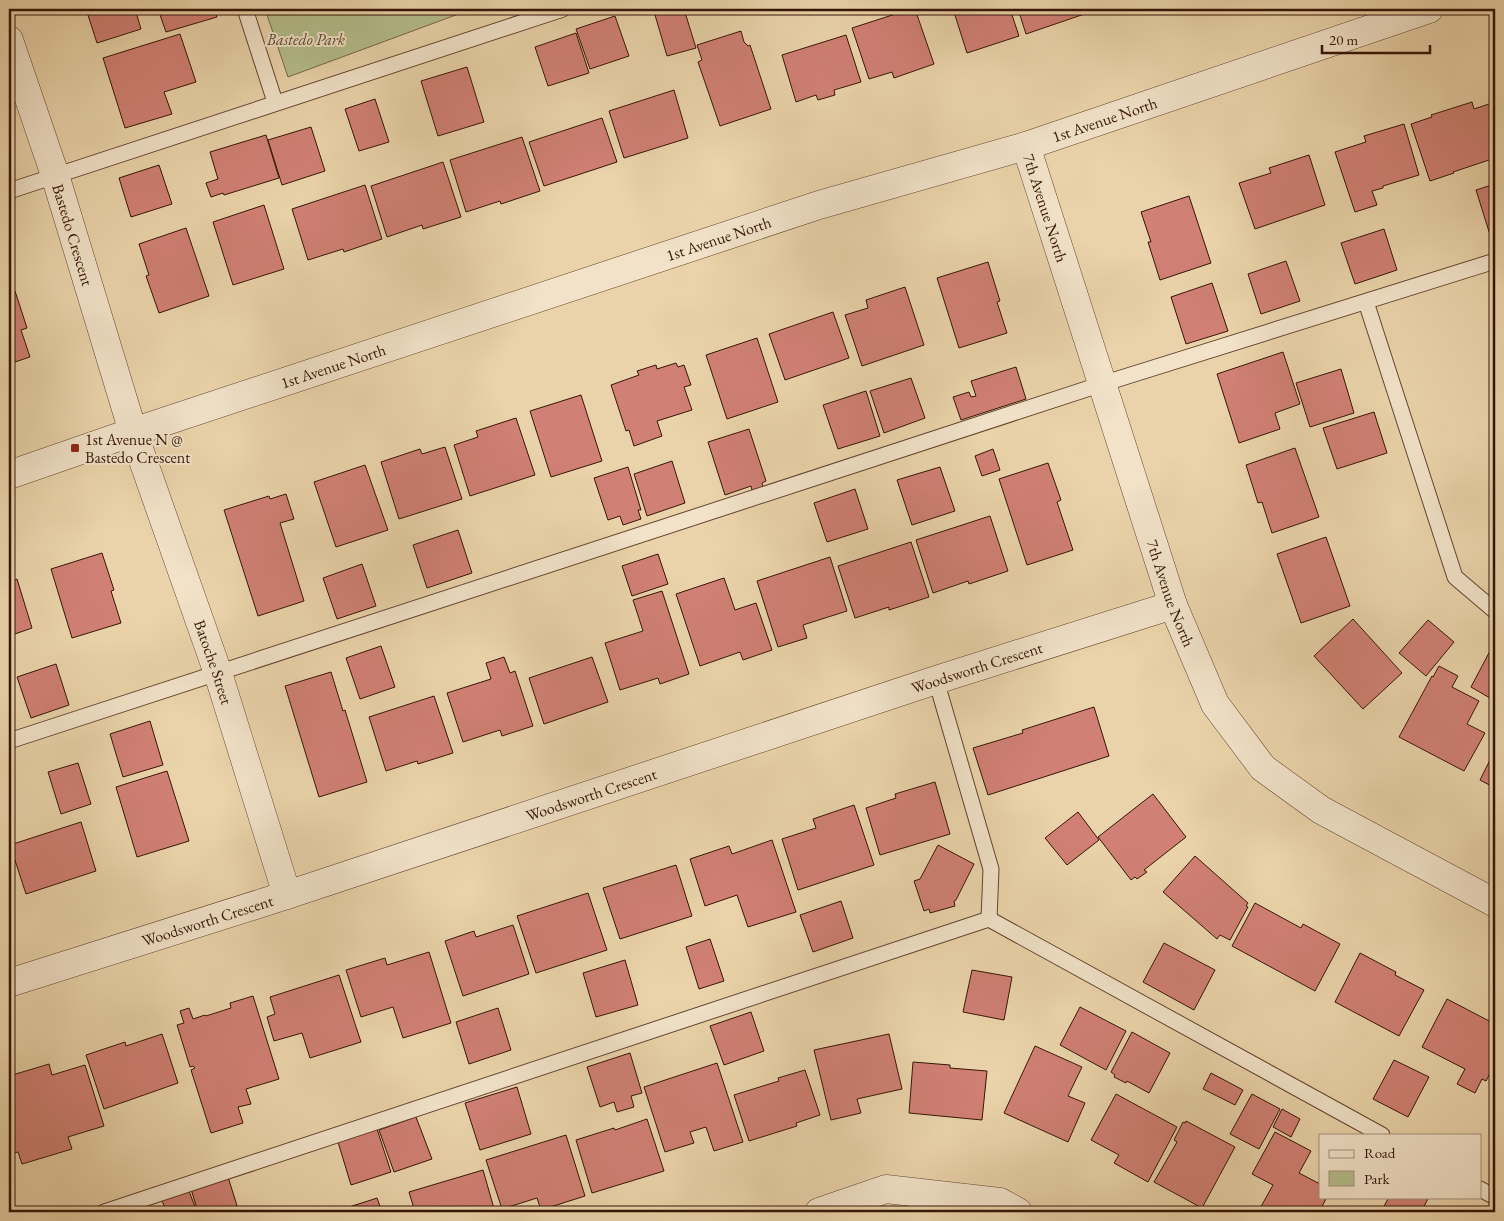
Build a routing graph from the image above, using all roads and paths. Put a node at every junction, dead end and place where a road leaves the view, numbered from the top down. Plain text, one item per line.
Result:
1 (245, 9) edge
2 (564, 9) edge
3 (1429, 9) edge
4 (9, 40) edge
5 (275, 102) junction
6 (1026, 146) junction
7 (55, 175) junction
8 (9, 191) edge
9 (1495, 261) edge
10 (1366, 302) junction
11 (1102, 384) junction
12 (133, 432) junction
13 (9, 475) edge
14 (1173, 605) junction
15 (1495, 611) edge
16 (218, 674) junction
17 (936, 680) junction
18 (9, 741) edge
19 (287, 895) junction
20 (1495, 904) edge
21 (989, 918) junction
22 (9, 983) edge
23 (1380, 1134) edge
24 (1482, 1190) edge
25 (1495, 1197) edge
26 (104, 1212) edge
27 (819, 1212) edge
28 (1018, 1212) edge

1 - 5 lane
2 - 5 lane
3 - 6 street, 1st Avenue North
4 - 7 street, Bastedo Crescent
5 - 7 lane
6 - 11 street, 7th Avenue North
6 - 12 street, 1st Avenue North
7 - 8 lane
7 - 12 street, Bastedo Crescent
9 - 10 lane
10 - 11 lane
10 - 15 lane
11 - 14 street, 7th Avenue North
11 - 16 lane
12 - 13 street, 1st Avenue North
12 - 16 street, Batoche Street
14 - 17 street, Woodsworth Crescent
14 - 20 street, 7th Avenue North
16 - 18 lane
16 - 19 street, Batoche Street
17 - 19 street, Woodsworth Crescent
17 - 21 lane
19 - 22 street, Woodsworth Crescent
21 - 23 lane
21 - 26 lane
24 - 25 lane
27 - 28 street

